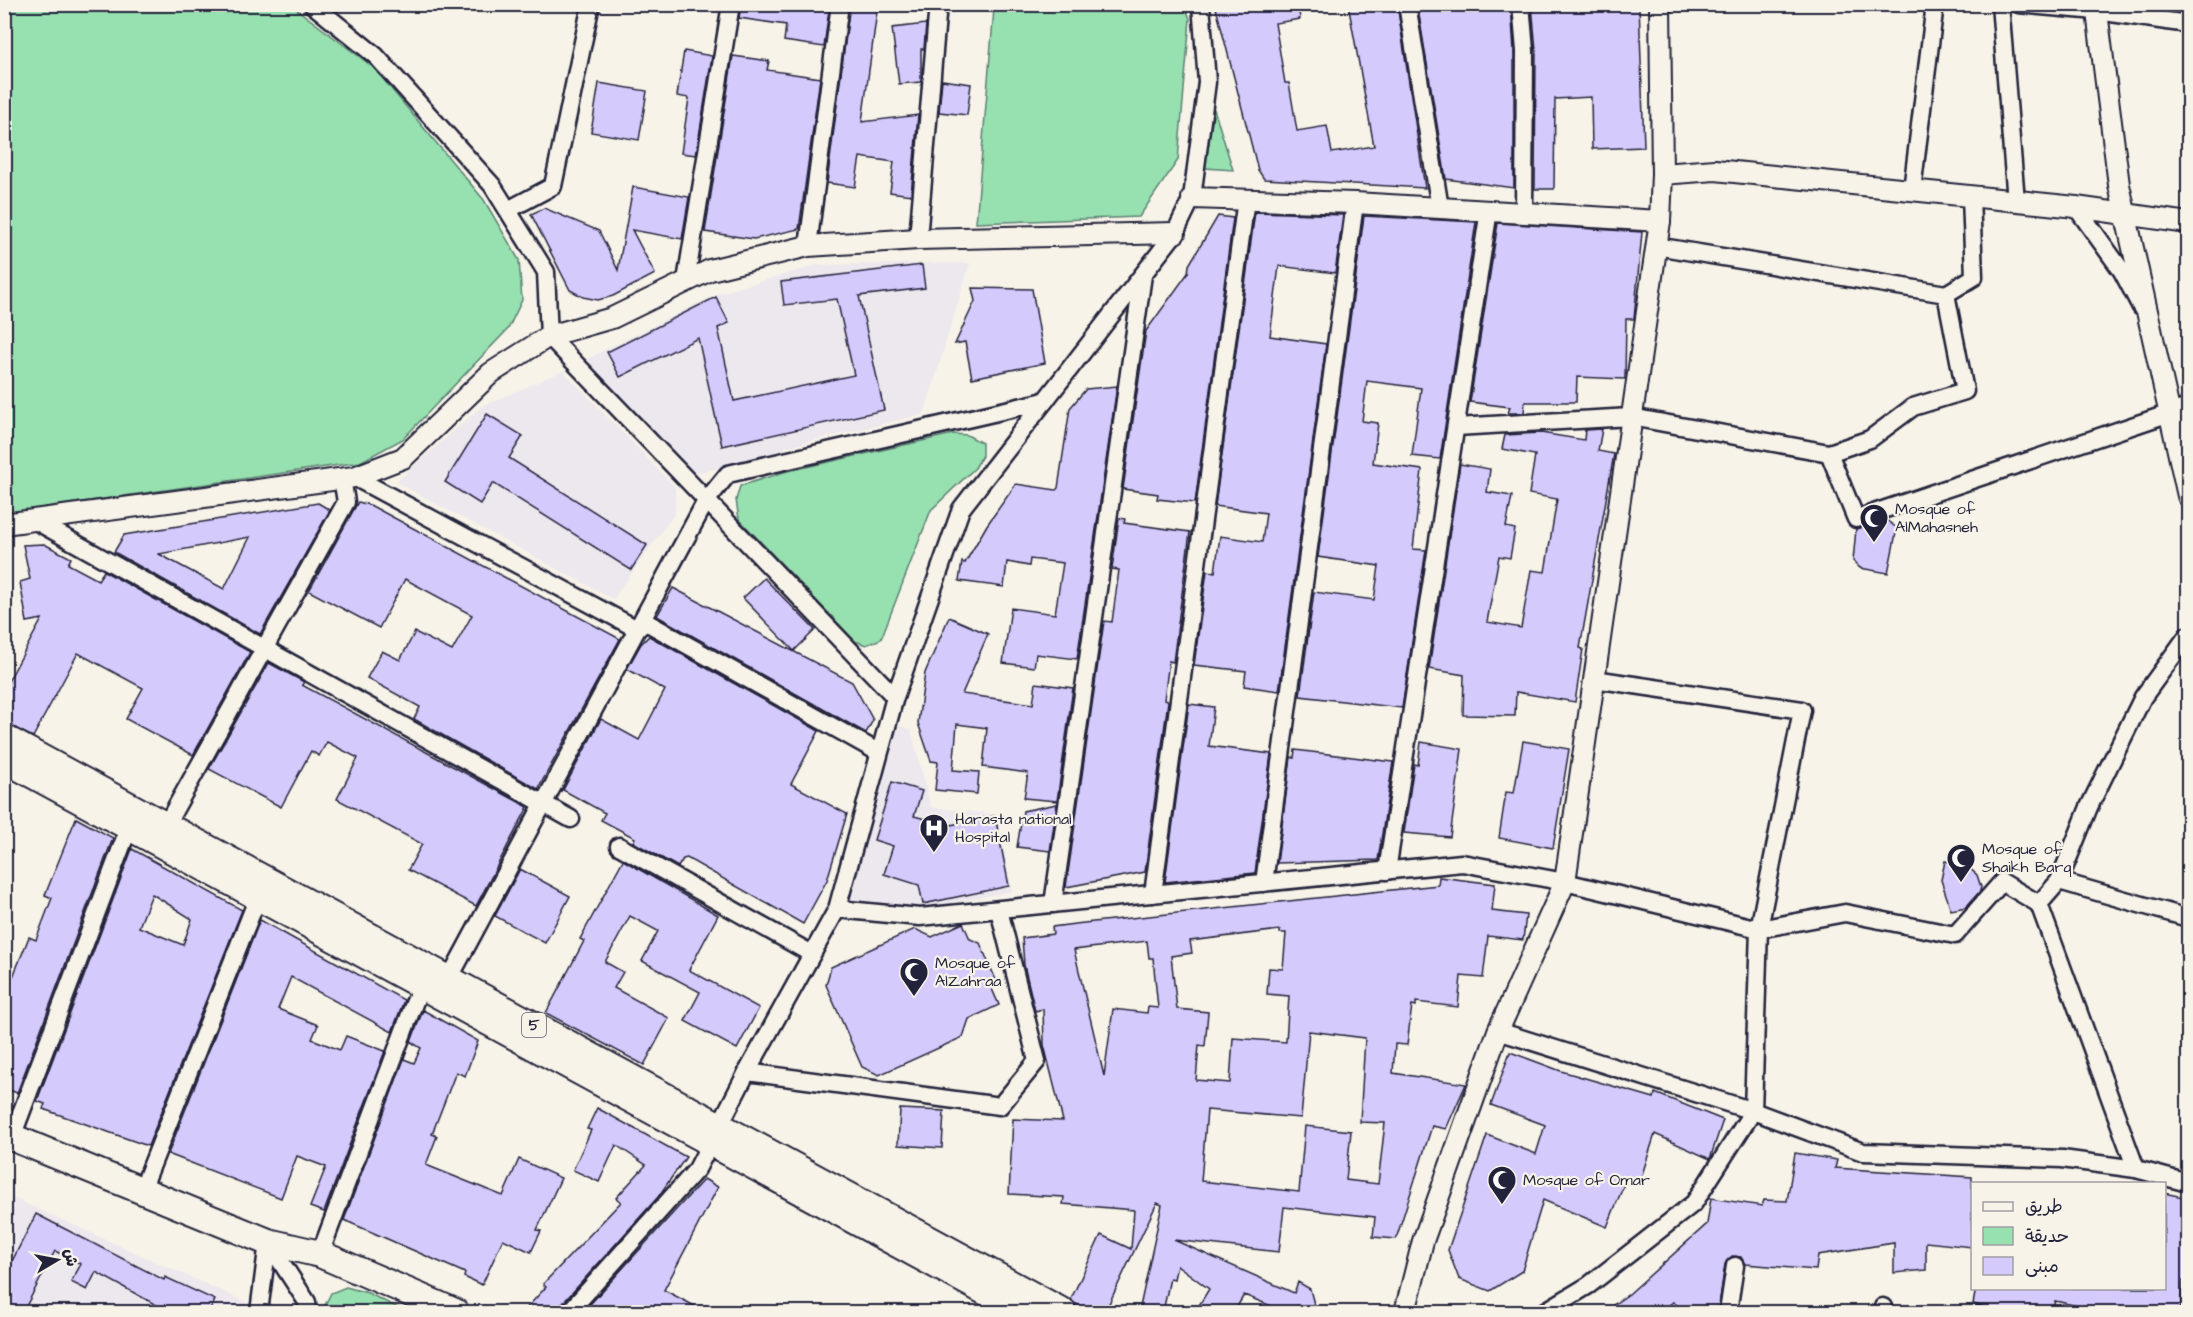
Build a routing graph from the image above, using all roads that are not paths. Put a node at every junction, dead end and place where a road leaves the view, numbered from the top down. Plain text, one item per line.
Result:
1 (312, 4) edge
2 (591, 4) edge
3 (731, 4) edge
4 (840, 4) edge
5 (938, 4) edge
6 (1201, 4) edge
7 (1407, 4) edge
8 (1521, 4) edge
9 (1660, 4) edge
10 (1935, 4) edge
11 (2000, 4) edge
12 (2018, 4) edge
13 (2096, 8) edge
14 (2188, 24) edge
15 (1662, 174) junction
16 (1912, 190) junction
17 (1971, 196) junction
18 (1192, 198) junction
19 (1246, 199) junction
20 (2016, 201) junction
21 (1354, 203) junction
22 (2076, 207) junction
23 (1440, 208) junction
24 (508, 210) junction
25 (1489, 210) junction
26 (1524, 212) junction
27 (2126, 214) junction
28 (1660, 221) junction
29 (2188, 223) edge
30 (1175, 233) junction
31 (918, 239) junction
32 (808, 246) junction
33 (1656, 246) junction
34 (1143, 273) junction
35 (686, 282) junction
36 (1946, 294) junction
37 (549, 336) junction
38 (2156, 341) junction
39 (1045, 401) junction
40 (2180, 411) edge
41 (1631, 417) junction
42 (1456, 427) junction
43 (1829, 453) junction
44 (348, 477) junction
45 (2188, 496) edge
46 (706, 501) junction
47 (34, 520) junction
48 (4, 524) edge
49 (637, 629) junction
50 (2188, 635) edge
51 (264, 649) junction
52 (1594, 679) junction
53 (895, 697) junction
54 (4, 738) edge
55 (878, 752) junction
56 (4, 759) edge
57 (543, 804) junction
58 (571, 819) dead end
59 (129, 827) junction
60 (161, 834) junction
61 (619, 846) dead end
62 (1387, 871) junction
63 (2059, 881) junction
64 (1565, 882) junction
65 (1264, 883) junction
66 (1153, 894) junction
67 (258, 897) junction
68 (1053, 904) junction
69 (2039, 904) junction
70 (837, 909) junction
71 (999, 910) junction
72 (2188, 918) edge
73 (1759, 929) junction
74 (812, 954) junction
75 (448, 979) junction
76 (421, 985) junction
77 (1498, 1031) junction
78 (747, 1072) junction
79 (1753, 1111) junction
80 (714, 1134) junction
81 (8, 1135) edge
82 (2136, 1169) junction
83 (2188, 1183) edge
84 (142, 1190) junction
85 (268, 1242) junction
86 (320, 1254) junction
87 (1735, 1266) dead end
88 (259, 1312) edge
89 (308, 1312) edge
90 (455, 1312) edge
91 (569, 1312) edge
92 (1023, 1312) edge
93 (1063, 1312) edge
94 (1405, 1312) edge
95 (1544, 1312) edge
96 (1728, 1312) edge

1 - 24 street
2 - 24 street
3 - 35 street
4 - 32 street
5 - 31 street
6 - 18 street
7 - 23 street
8 - 26 street
9 - 15 street
10 - 16 street
11 - 20 street
12 - 13 street
13 - 14 street
13 - 27 street
15 - 16 street
15 - 28 street
16 - 17 street
17 - 20 street
17 - 36 street
18 - 19 street
18 - 30 street
19 - 21 street
19 - 66 street
20 - 22 street
21 - 23 street
21 - 65 street
22 - 27 street
22 - 38 street
23 - 25 street
24 - 37 street
25 - 26 street
25 - 42 street
26 - 28 street
27 - 29 street
27 - 38 street
28 - 33 street
30 - 31 street
30 - 34 street
31 - 32 street
32 - 35 street
33 - 36 street
33 - 41 street
34 - 39 street
34 - 68 street
35 - 37 street
36 - 43 street
37 - 44 street
37 - 46 street
38 - 40 street
39 - 46 street
39 - 53 street
40 - 43 street
40 - 45 street
41 - 42 street
41 - 43 street
41 - 52 street
42 - 62 street
44 - 47 street
44 - 49 street
44 - 51 street
46 - 49 street
46 - 53 street
47 - 48 street
47 - 51 street
49 - 55 street
49 - 57 street
50 - 63 street
51 - 57 street
51 - 60 street
52 - 64 street
52 - 73 street
53 - 55 street
54 - 60 main road, 5
55 - 70 street
56 - 59 main road, 5
57 - 58 street
57 - 75 street
59 - 60 main road, 5
59 - 81 street
60 - 67 main road, 5
60 - 75 main road, 5
61 - 74 street
62 - 64 street
62 - 65 street
63 - 69 street
63 - 72 street
64 - 73 street
64 - 77 street
65 - 66 street
66 - 68 street
67 - 76 main road, 5
67 - 84 street
68 - 71 street
69 - 73 street
69 - 82 street
70 - 71 street
70 - 74 street
71 - 78 street
73 - 79 street
74 - 78 street
75 - 80 main road, 5
76 - 80 main road, 5
76 - 86 street
77 - 79 street
77 - 94 street
78 - 80 street
79 - 82 street
79 - 95 street
80 - 91 street
80 - 92 main road, 5
80 - 93 main road, 5
81 - 84 main road
82 - 83 street
84 - 85 main road
85 - 86 main road
85 - 88 street
85 - 89 street
86 - 90 main road
87 - 96 street

